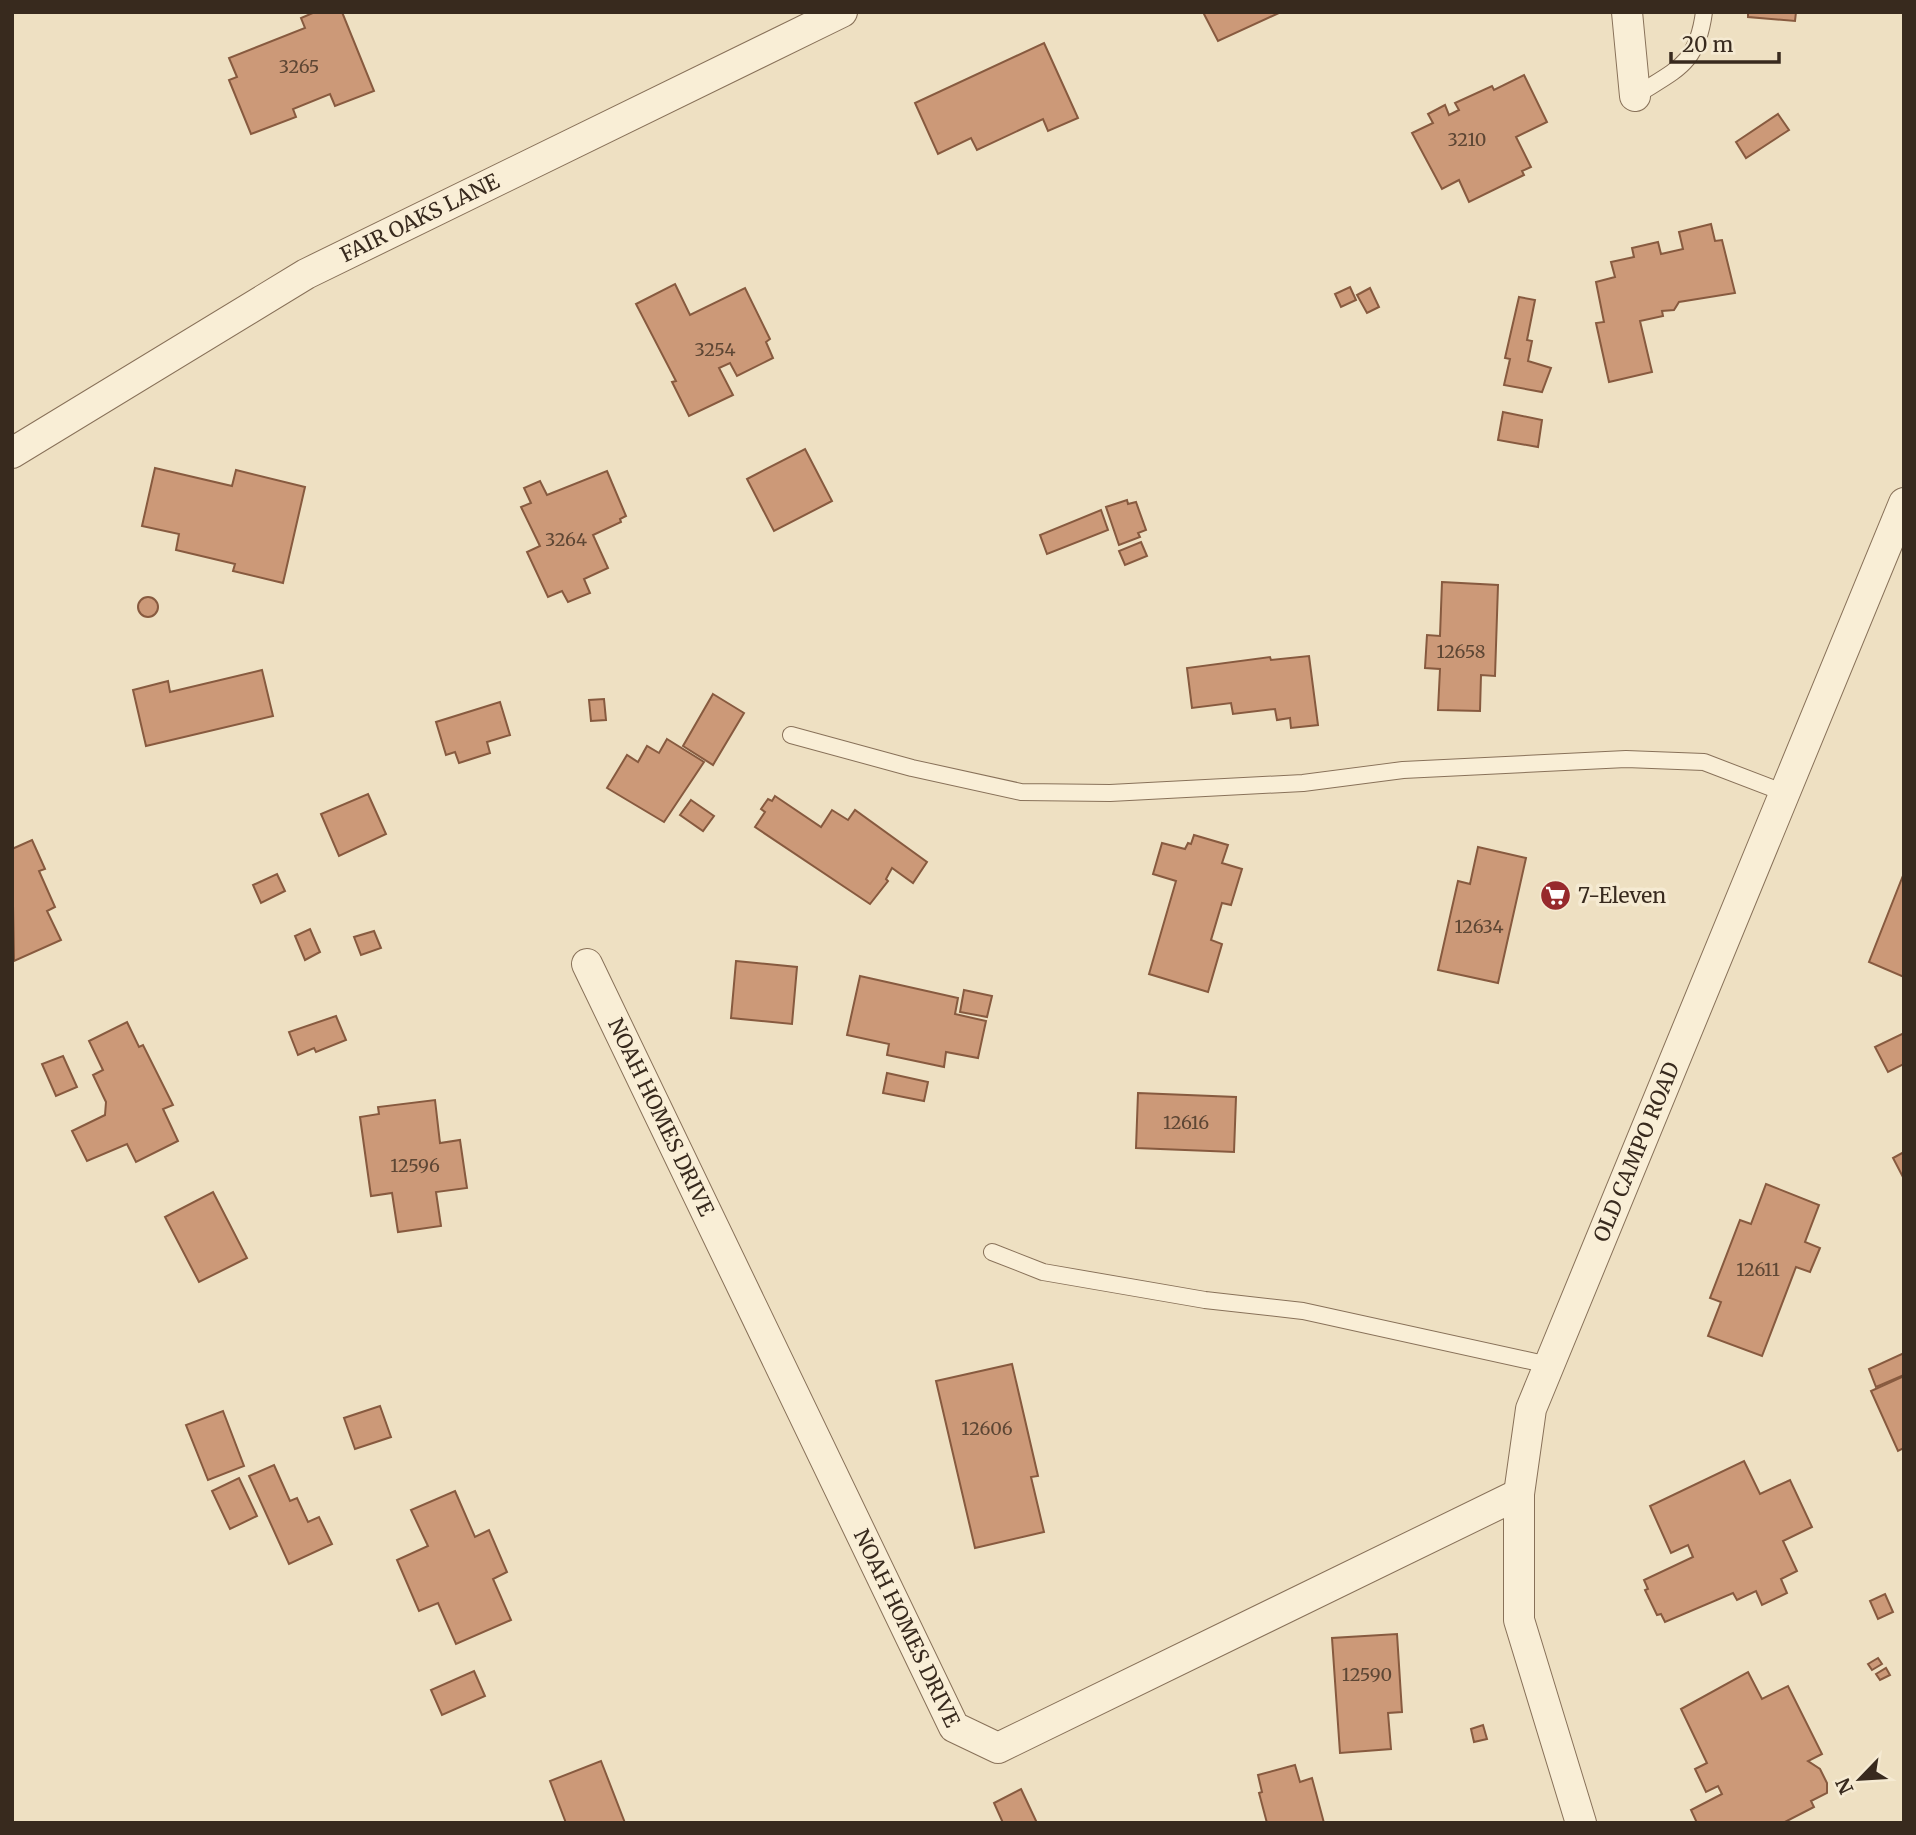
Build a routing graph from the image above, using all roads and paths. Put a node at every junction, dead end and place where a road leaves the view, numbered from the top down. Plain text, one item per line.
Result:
1 (842, 12) edge
2 (1627, 12) edge
3 (1704, 12) edge
4 (1635, 96) joint
5 (12, 453) edge
6 (1904, 503) edge
7 (791, 735) dead end
8 (1785, 793) junction
9 (587, 964) dead end
10 (992, 1252) dead end
11 (1549, 1365) junction
12 (1519, 1494) junction
13 (1581, 1823) edge

1 - 5 street, FAIR OAKS LANE
2 - 4 street
3 - 4 lane
6 - 8 street, OLD CAMPO ROAD
7 - 8 lane
8 - 11 street, OLD CAMPO ROAD
9 - 12 street, NOAH HOMES DRIVE
10 - 11 lane
11 - 12 street, OLD CAMPO ROAD
12 - 13 street, OLD CAMPO ROAD

